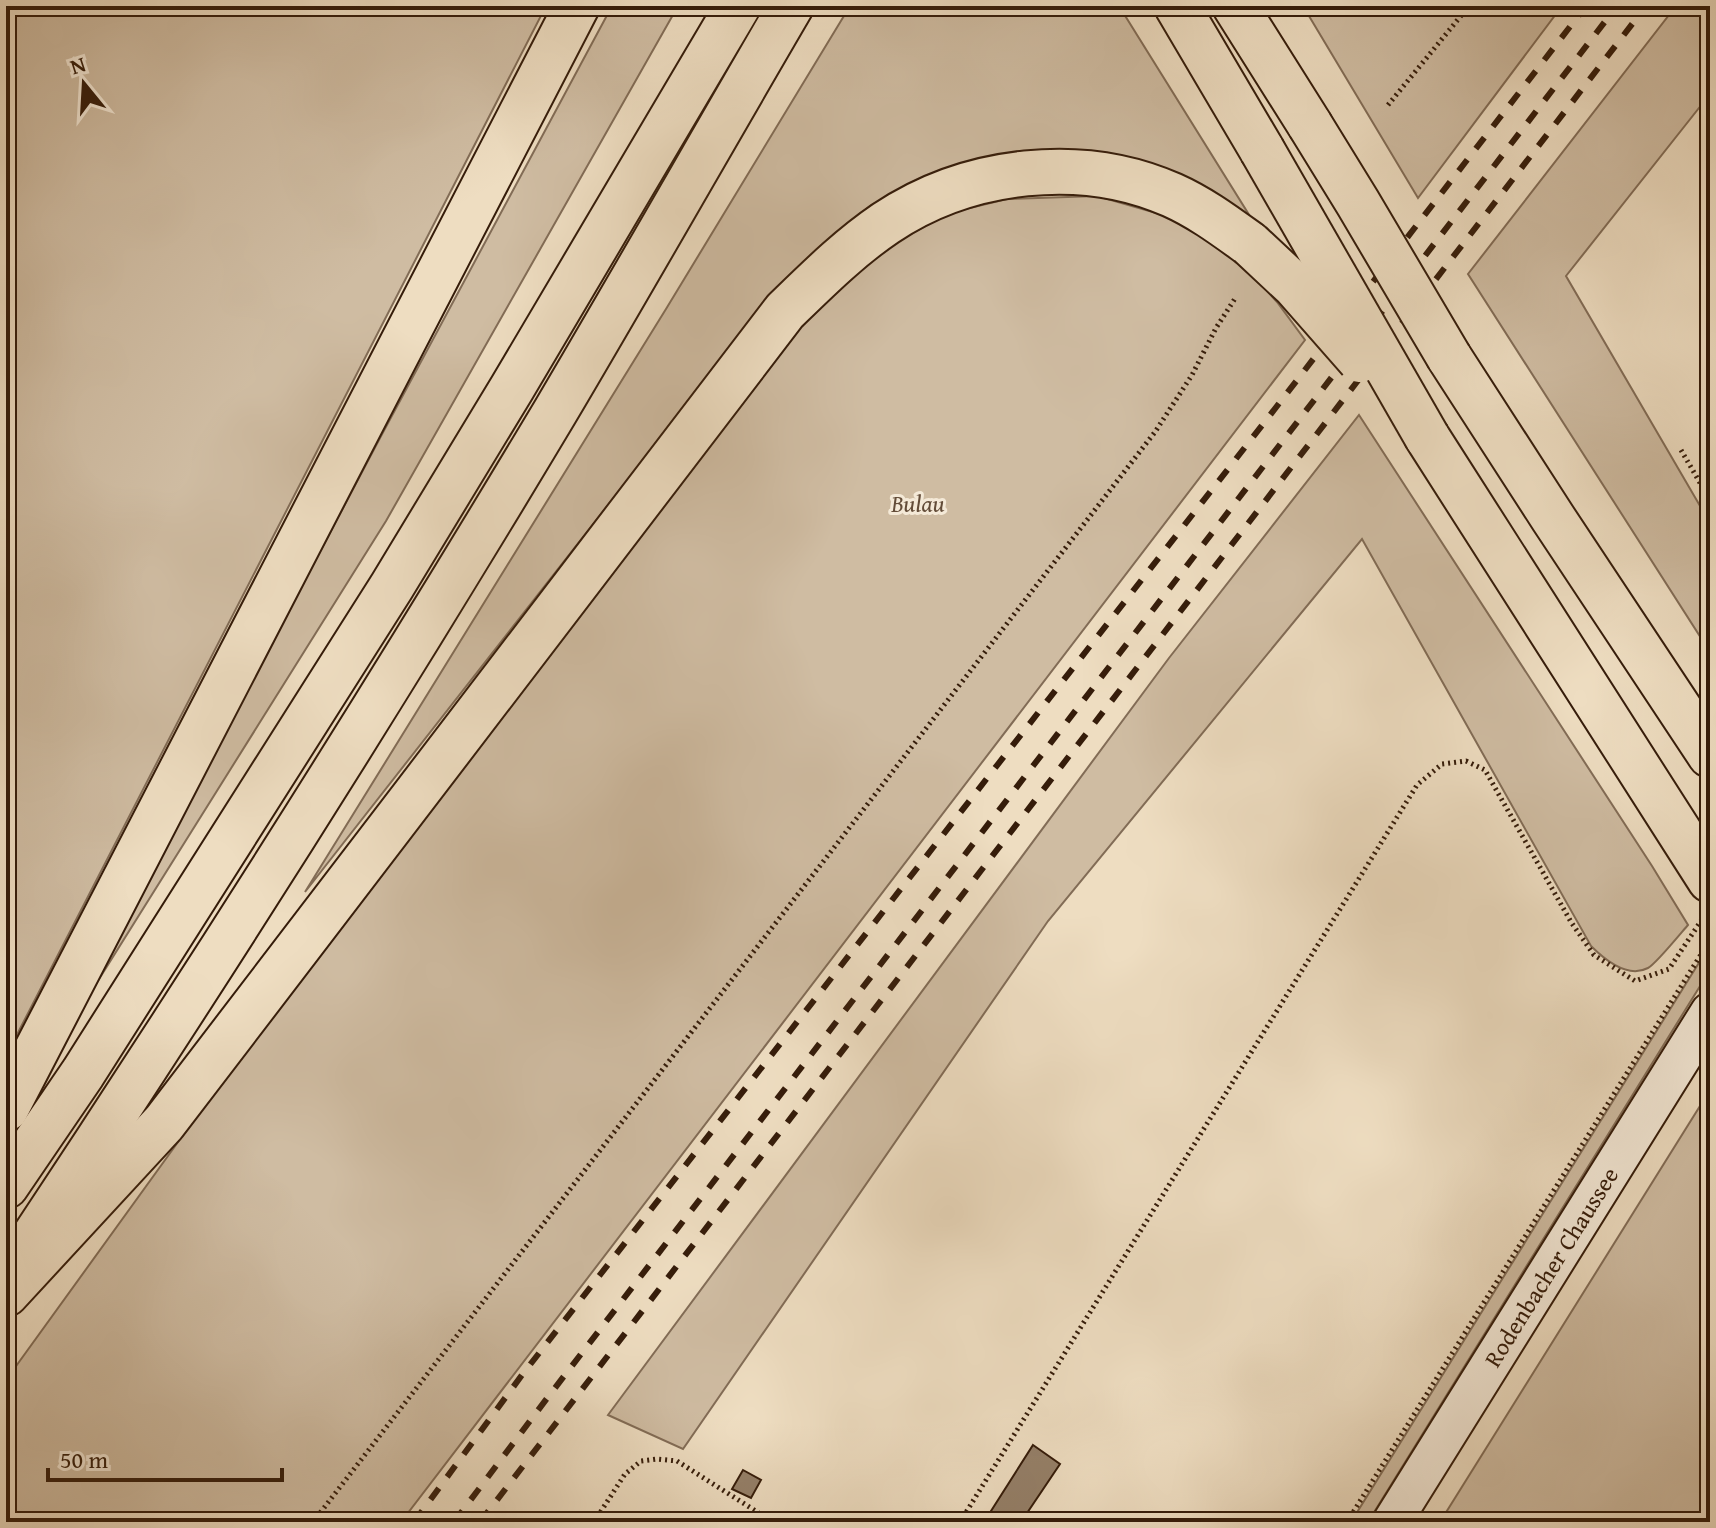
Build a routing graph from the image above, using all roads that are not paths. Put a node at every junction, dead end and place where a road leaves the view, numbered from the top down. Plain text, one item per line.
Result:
1 (577, 6) edge
2 (738, 6) edge
3 (791, 6) edge
4 (1177, 6) edge
5 (1235, 6) edge
6 (1427, 437) junction
7 (1710, 755) edge
8 (1710, 880) edge
9 (1710, 1012) edge
10 (6, 1109) edge
11 (6, 1186) edge
12 (6, 1279) edge
13 (6, 1294) edge
14 (1392, 1522) edge

1 - 10 highway
2 - 11 highway
3 - 12 highway
4 - 6 highway, bridge
5 - 7 highway, bridge
6 - 8 highway
6 - 13 highway, bridge
9 - 14 main road, Rodenbacher Chaussee

